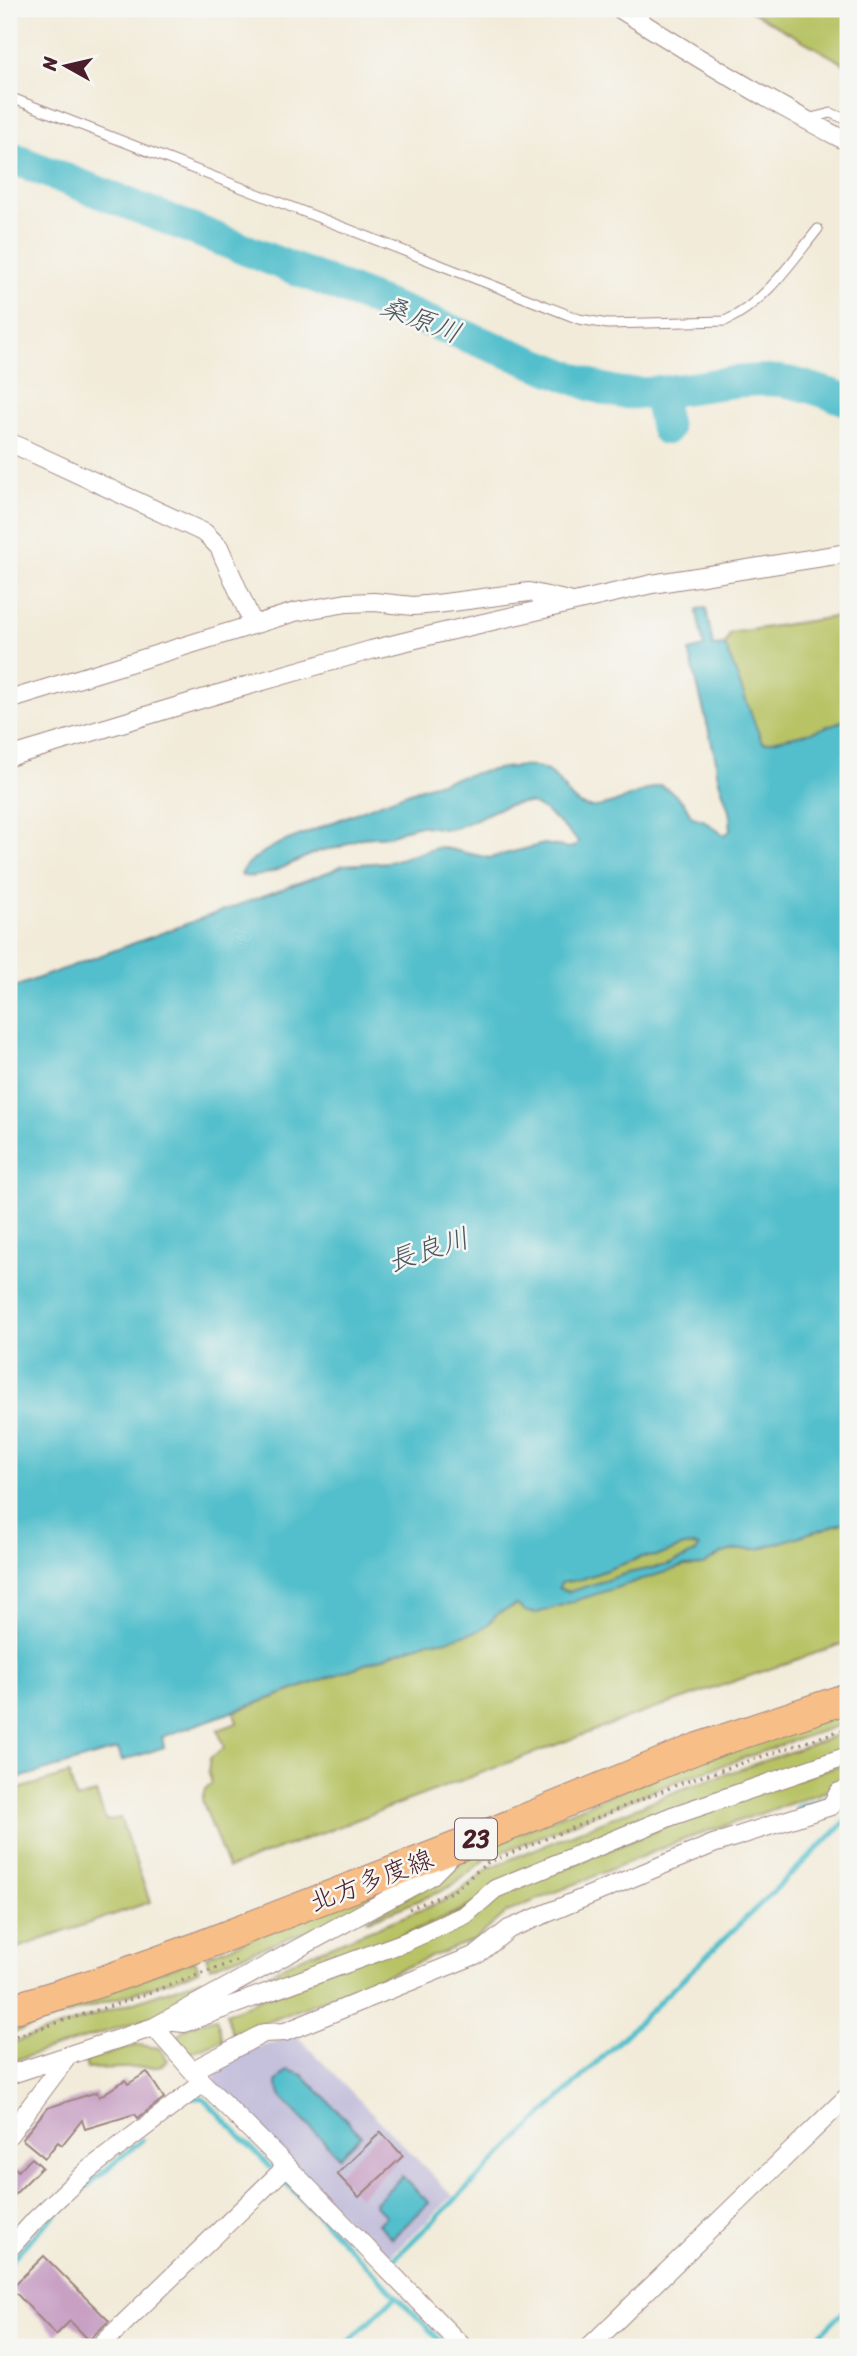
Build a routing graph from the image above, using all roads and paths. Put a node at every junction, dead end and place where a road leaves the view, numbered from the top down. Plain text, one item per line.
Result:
1 (620, 9) edge
2 (9, 97) edge
3 (805, 120) junction
4 (848, 120) edge
5 (848, 142) edge
6 (818, 229) dead end
7 (9, 442) edge
8 (848, 553) edge
9 (576, 603) junction
10 (253, 624) junction
11 (9, 700) edge
12 (9, 757) edge
13 (848, 1698) edge
14 (848, 1756) edge
15 (848, 1790) edge
16 (464, 1844) junction
17 (9, 2010) edge
18 (160, 2024) junction
19 (68, 2056) junction
20 (9, 2075) edge
21 (198, 2076) junction
22 (848, 2096) edge
23 (9, 2135) edge
24 (287, 2166) junction
25 (9, 2249) edge
26 (99, 2347) edge
27 (463, 2347) edge
28 (589, 2347) edge

1 - 3 street
2 - 6 lane
3 - 4 lane
3 - 5 street
7 - 10 street
8 - 9 street
9 - 10 street
9 - 12 street
10 - 11 street
13 - 16 main road, 北方多度線 / 23
14 - 18 street
15 - 21 street
16 - 17 main road, 北方多度線 / 23
16 - 18 street
18 - 19 street
18 - 21 street
19 - 20 street
19 - 23 street
21 - 24 street
21 - 25 street
22 - 28 street
24 - 26 street
24 - 27 street

